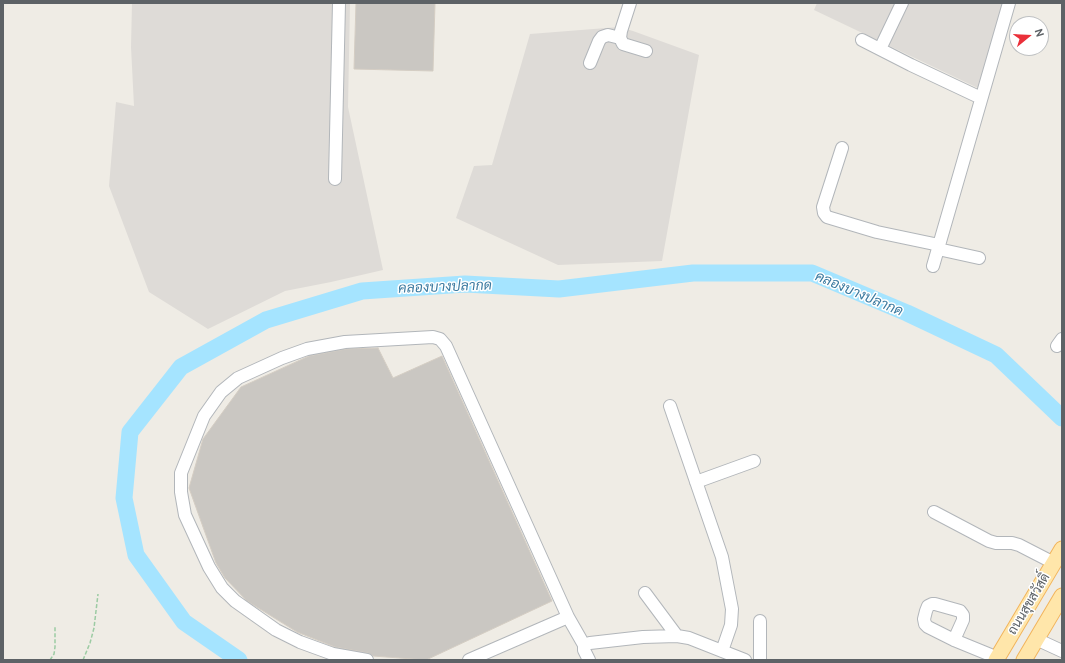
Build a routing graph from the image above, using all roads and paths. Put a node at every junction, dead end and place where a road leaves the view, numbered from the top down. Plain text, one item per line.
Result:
1 (339, 3) edge
2 (630, 3) edge
3 (902, 3) edge
4 (1009, 3) edge
5 (620, 38) junction
6 (862, 40) dead end
7 (880, 49) junction
8 (646, 51) dead end
9 (590, 63) dead end
10 (981, 98) junction
11 (842, 148) dead end
12 (335, 179) dead end
13 (939, 247) junction
14 (979, 258) dead end
15 (933, 266) dead end
16 (670, 406) dead end
17 (754, 462) dead end
18 (696, 482) junction
19 (934, 512) dead end
20 (1062, 549) edge
21 (1054, 563) junction
22 (645, 593) dead end
23 (98, 594) dead end
24 (1062, 596) edge
25 (568, 617) junction
26 (760, 621) dead end
27 (55, 627) dead end
28 (677, 636) junction
29 (1036, 639) junction
30 (954, 640) dead end
31 (584, 645) junction
32 (1062, 651) edge
33 (722, 652) junction
34 (997, 659) edge
35 (50, 660) edge
36 (84, 660) edge
37 (367, 660) edge
38 (469, 660) edge
39 (589, 660) edge
40 (745, 660) edge
41 (760, 660) edge
42 (1024, 660) edge

1 - 12 street
2 - 5 street
3 - 7 street
4 - 10 street
5 - 8 street
5 - 9 street
6 - 7 street
7 - 10 street
10 - 13 street
11 - 13 street
13 - 14 street
13 - 15 street
16 - 18 street
17 - 18 street
18 - 33 street
19 - 21 street
20 - 21 main road, ถนนสุขสวัสดิ์
21 - 34 main road, ถนนสุขสวัสดิ์
22 - 28 street
23 - 36 path
24 - 29 main road, ถนนสุขสวัสดิ์
25 - 31 street
25 - 37 street
25 - 38 street
26 - 41 street
27 - 35 path
28 - 31 street
28 - 33 street
29 - 32 street
29 - 42 main road, ถนนสุขสวัสดิ์
30 - 34 street
31 - 39 street
33 - 40 street

